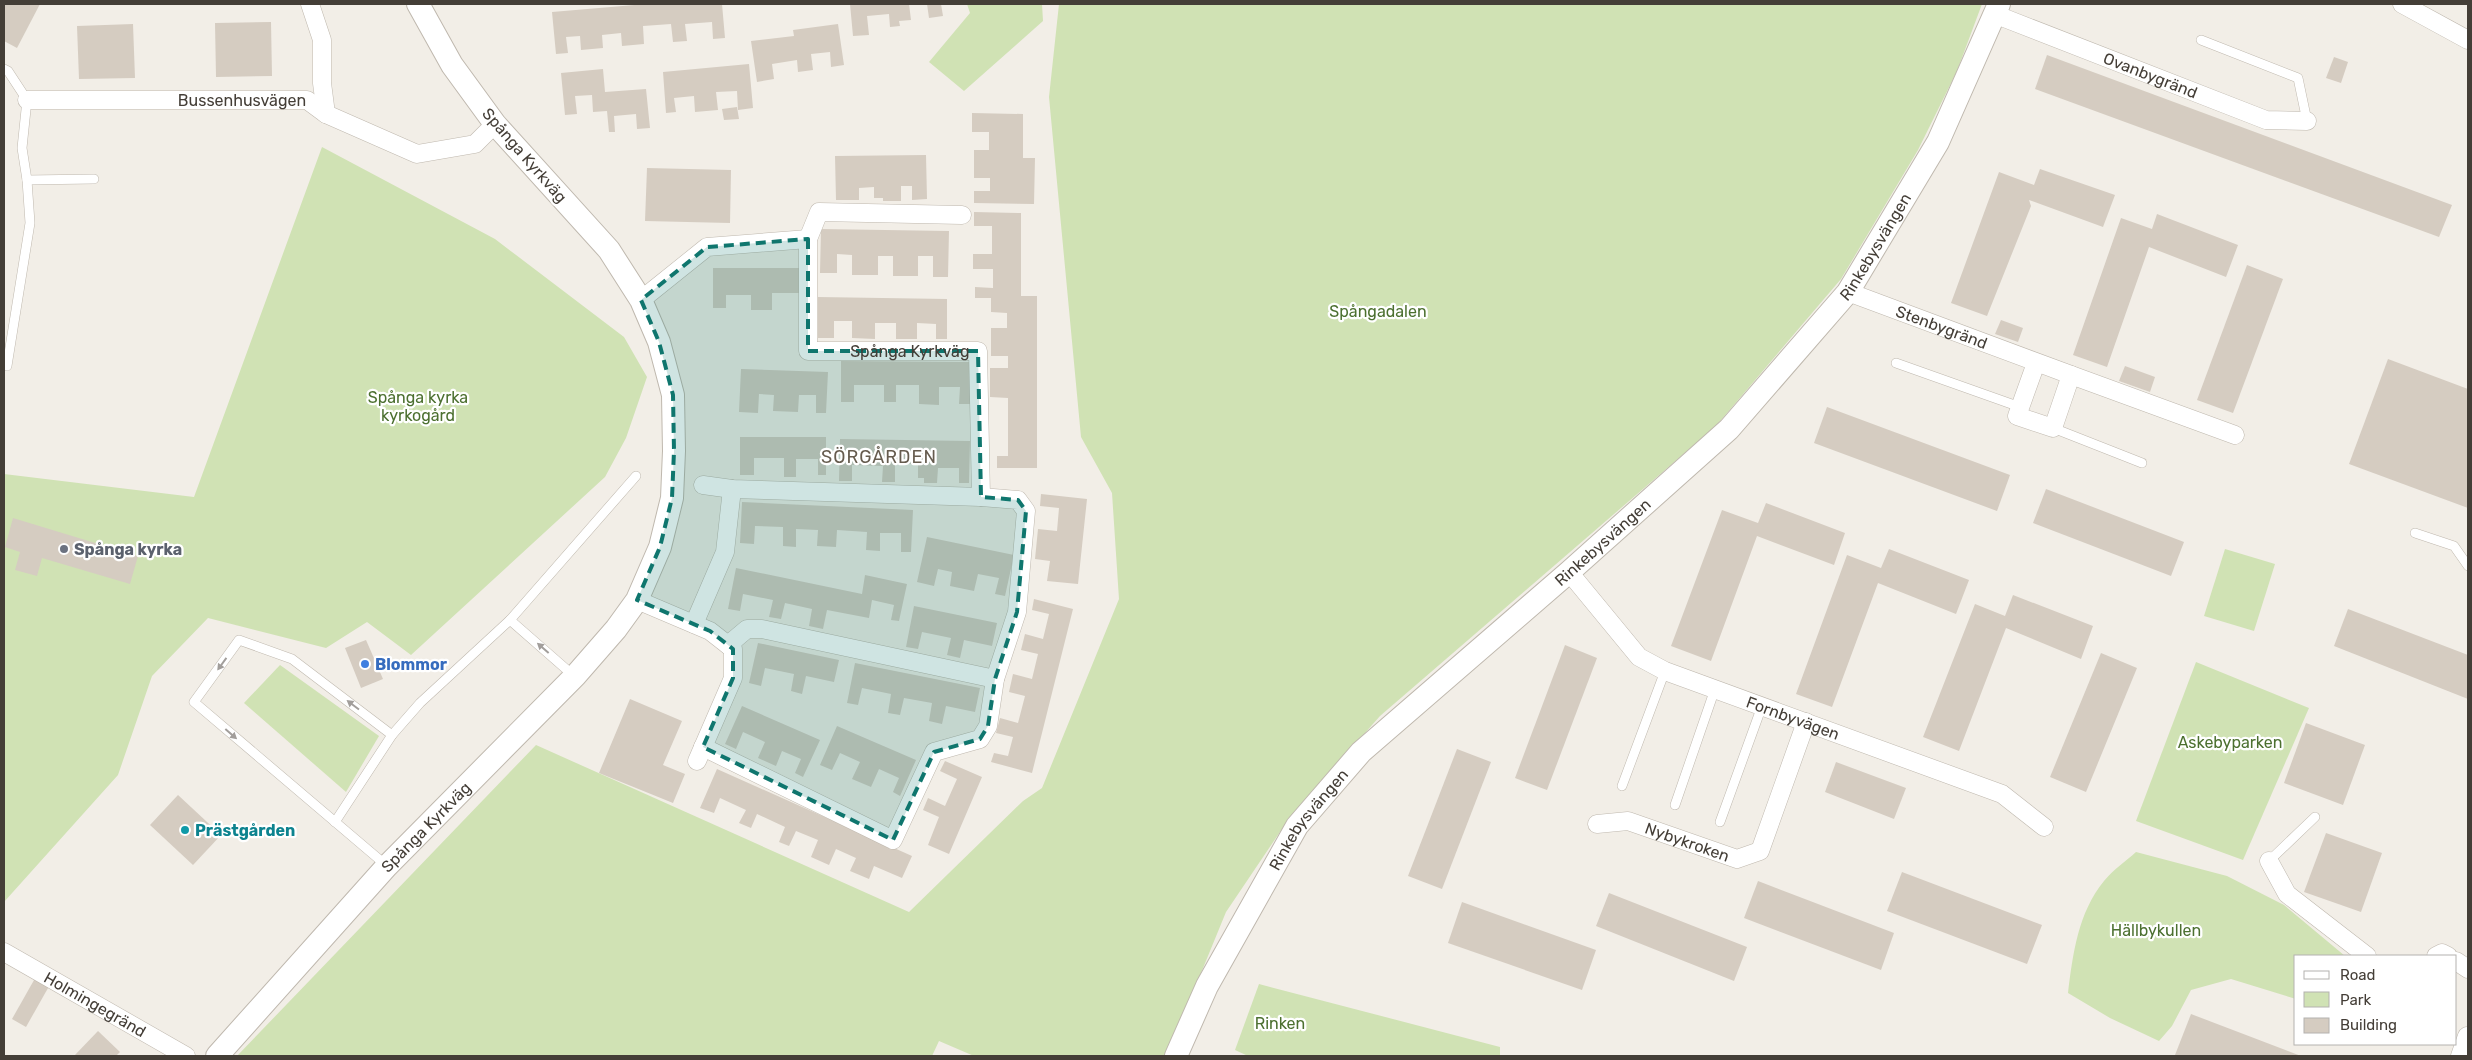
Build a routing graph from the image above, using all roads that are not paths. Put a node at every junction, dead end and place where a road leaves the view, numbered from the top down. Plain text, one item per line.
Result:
1 (310, 4) edge
2 (418, 4) edge
3 (2402, 4) edge
4 (1997, 9) edge
5 (2201, 40) dead end
6 (2468, 40) edge
7 (4, 69) edge
8 (27, 100) junction
9 (326, 114) junction
10 (2307, 121) joint
11 (495, 124) junction
12 (94, 179) dead end
13 (27, 180) junction
14 (962, 215) dead end
15 (808, 239) junction
16 (1848, 292) junction
17 (642, 300) junction
18 (1896, 363) dead end
19 (2036, 363) junction
20 (7, 366) dead end
21 (2071, 375) junction
22 (2020, 407) junction
23 (2053, 428) junction
24 (2235, 435) dead end
25 (2142, 463) dead end
26 (636, 476) dead end
27 (703, 485) dead end
28 (732, 489) junction
29 (981, 497) junction
30 (2415, 533) dead end
31 (2468, 566) edge
32 (1569, 572) junction
33 (637, 600) junction
34 (510, 620) junction
35 (694, 624) junction
36 (728, 645) junction
37 (1665, 670) junction
38 (575, 676) junction
39 (995, 679) junction
40 (1715, 689) junction
41 (1762, 706) junction
42 (1806, 722) junction
43 (392, 735) junction
44 (1622, 786) dead end
45 (1675, 805) dead end
46 (2315, 817) dead end
47 (335, 822) junction
48 (1720, 822) dead end
49 (1597, 824) dead end
50 (2044, 827) dead end
51 (2269, 861) joint
52 (387, 866) junction
53 (4, 952) edge
54 (2366, 955) edge
55 (2457, 962) edge
56 (2468, 968) edge
57 (2464, 1034) edge
58 (186, 1056) edge
59 (216, 1056) edge
60 (1176, 1056) edge
61 (2460, 1056) edge

1 - 9 street
2 - 11 street, Spånga Kyrkväg
3 - 6 street
4 - 10 street, Ovanbygränd
4 - 16 street, Rinkebysvängen
5 - 10 lane
7 - 8 lane
8 - 9 street, Bussenhusvägen
8 - 13 lane
9 - 11 street, Bussenhusvägen
11 - 17 street, Spånga Kyrkväg
12 - 13 lane
13 - 20 lane
14 - 15 street, Spånga Kyrkväg
15 - 17 street
15 - 29 street, Spånga Kyrkväg
16 - 19 street, Stenbygränd
16 - 32 street, Rinkebysvängen
17 - 33 street, Spånga Kyrkväg
18 - 22 lane
19 - 21 street, Stenbygränd
19 - 22 street
21 - 23 street
21 - 24 street, Stenbygränd
22 - 23 street
23 - 25 lane
26 - 34 lane
27 - 28 street
28 - 29 street
28 - 35 street
29 - 39 street
30 - 31 lane
32 - 37 street, Fornbyvägen
32 - 60 street, Rinkebysvängen
33 - 35 street
33 - 38 street, Spånga Kyrkväg
38 -> 34 lane
34 - 43 lane
35 - 36 street
36 - 39 street
36 - 39 street
37 - 40 street, Fornbyvägen
37 - 44 lane
38 - 52 street, Spånga Kyrkväg
40 - 41 street, Fornbyvägen
40 - 45 lane
41 - 42 street, Fornbyvägen
41 - 48 lane
42 - 49 street, Nybykroken
42 - 50 street, Fornbyvägen
43 - 47 lane
43 -> 47 lane
46 - 51 lane
47 - 52 lane
51 - 54 street
52 - 59 street, Spånga Kyrkväg
53 - 58 street, Holmingegränd
55 - 56 street
57 - 61 street

